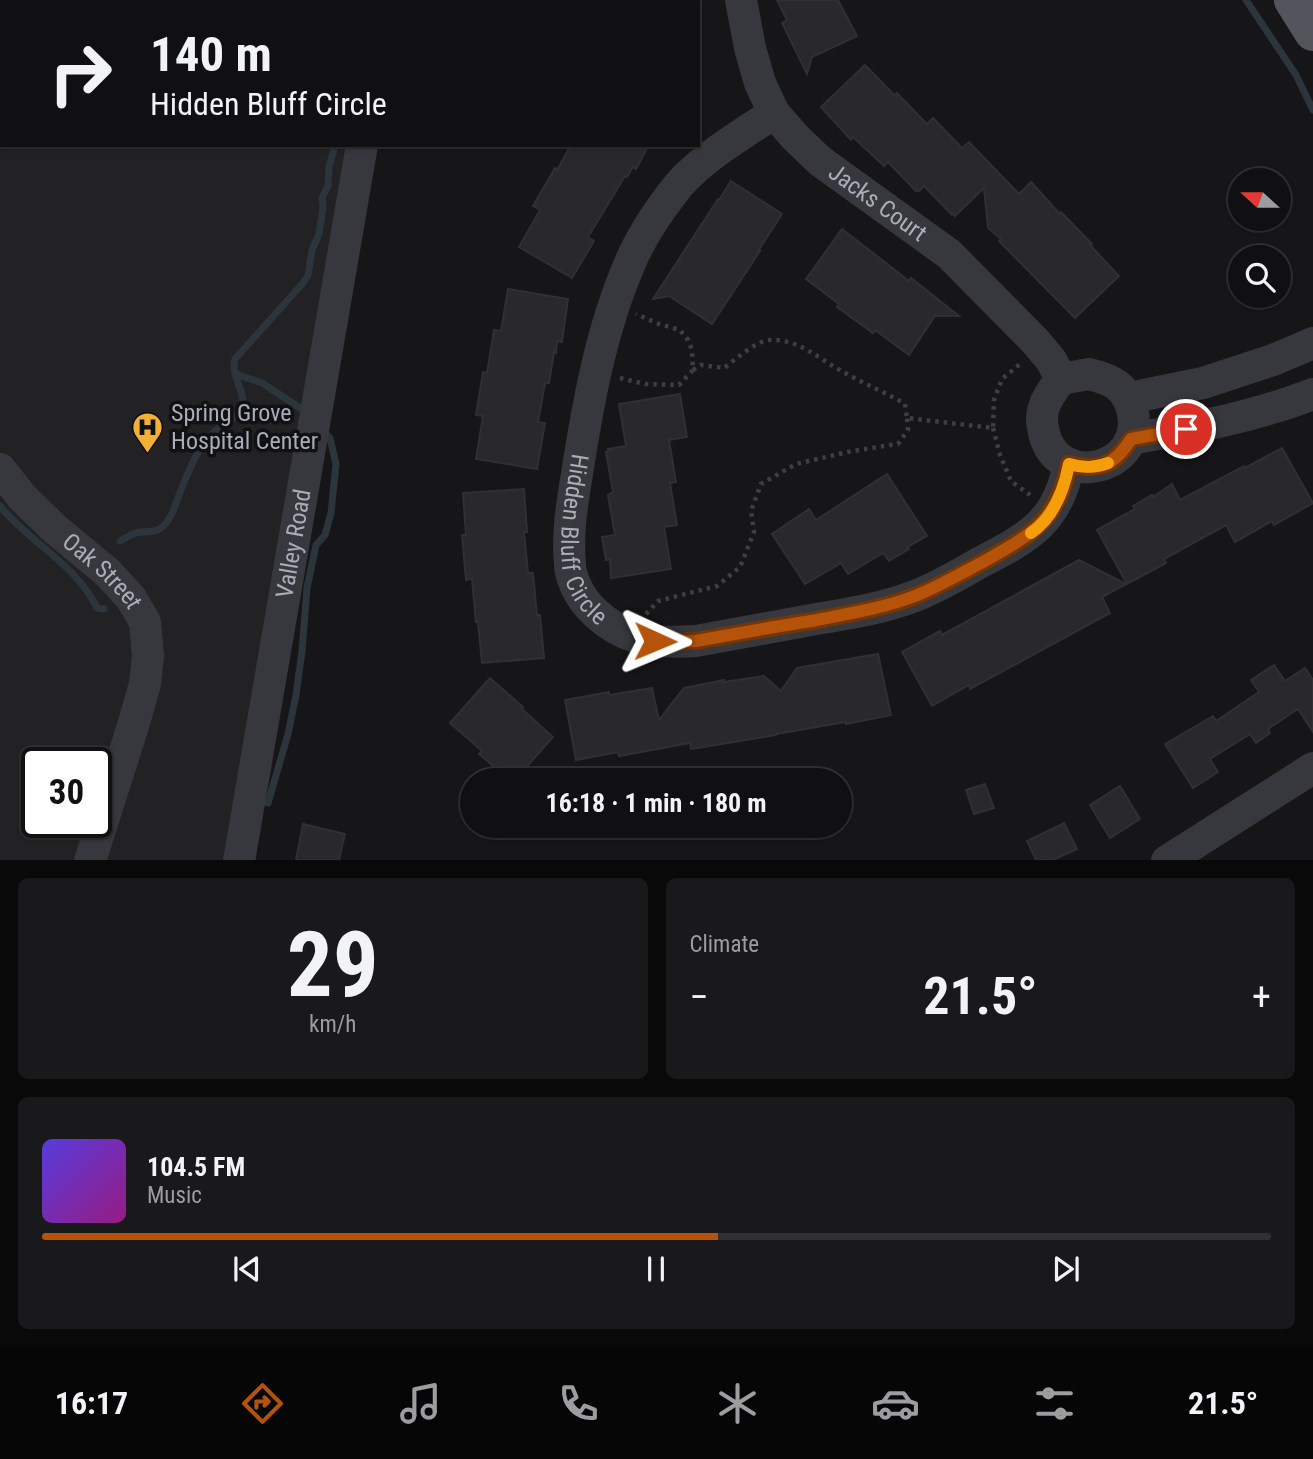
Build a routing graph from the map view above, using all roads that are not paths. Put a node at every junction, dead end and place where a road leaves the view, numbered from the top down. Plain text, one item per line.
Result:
1 (741, 0) edge
2 (1293, 0) edge
3 (1313, 32) edge
4 (774, 113) junction
5 (362, 147) edge
6 (1313, 344) edge
7 (1056, 370) junction
8 (1203, 383) junction
9 (1313, 394) edge
10 (1129, 398) junction
11 (1213, 424) junction
12 (1131, 439) junction
13 (1069, 464) junction
14 (0, 469) edge
15 (1313, 768) edge
16 (90, 860) edge
17 (239, 860) edge
18 (1167, 860) edge

1 - 4 street, Jacks Court
2 - 3 main road
4 - 7 street, Jacks Court
4 - 13 street, Hidden Bluff Circle
5 - 17 street, Valley Road
6 - 8 street
7 - 10 street
7 - 13 street
8 - 10 street
8 - 11 street
9 - 11 street
10 - 12 street
11 - 12 street
12 - 13 street
14 - 16 street, Oak Street
15 - 18 street

